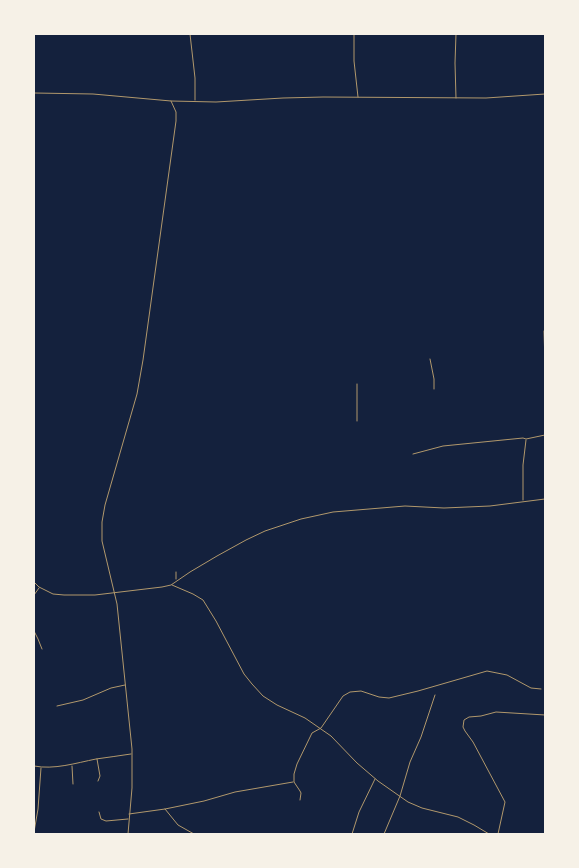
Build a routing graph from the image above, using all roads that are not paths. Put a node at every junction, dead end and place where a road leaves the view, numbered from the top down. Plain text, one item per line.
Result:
1 (190, 34) edge
2 (354, 34) edge
3 (456, 34) edge
4 (34, 93) edge
5 (545, 94) edge
6 (358, 97) junction
7 (456, 98) junction
8 (171, 101) junction
9 (195, 101) junction
10 (544, 331) dead end
11 (430, 359) dead end
12 (545, 363) edge
13 (357, 384) dead end
14 (434, 390) dead end
15 (357, 421) dead end
16 (545, 435) edge
17 (526, 439) junction
18 (412, 454) dead end
19 (545, 499) edge
20 (523, 501) junction
21 (176, 572) dead end
22 (177, 581) junction
23 (34, 582) edge
24 (171, 585) junction
25 (39, 587) junction
26 (114, 593) junction
27 (34, 595) edge
28 (34, 631) edge
29 (42, 649) dead end
30 (126, 685) junction
31 (541, 689) dead end
32 (435, 696) dead end
33 (57, 706) dead end
34 (545, 715) edge
35 (320, 728) junction
36 (132, 754) junction
37 (97, 759) junction
38 (72, 765) junction
39 (34, 766) edge
40 (41, 767) junction
41 (375, 778) junction
42 (98, 781) dead end
43 (294, 782) junction
44 (73, 784) dead end
45 (400, 796) junction
46 (300, 800) dead end
47 (165, 809) junction
48 (99, 812) dead end
49 (129, 814) junction
50 (128, 819) junction
51 (34, 832) edge
52 (128, 834) edge
53 (194, 834) edge
54 (352, 834) edge
55 (384, 834) edge
56 (489, 834) edge
57 (498, 834) edge

1 - 9 street
2 - 6 street
3 - 7 street
4 - 8 street
5 - 7 street
6 - 7 street
6 - 9 street
8 - 9 street
8 - 26 street
10 - 12 street
11 - 14 street
13 - 15 street
16 - 17 street
17 - 18 street
17 - 20 street
19 - 20 street
20 - 22 street
21 - 22 street
22 - 24 street
23 - 25 street
24 - 26 street
24 - 35 street
25 - 26 street
25 - 27 street
26 - 30 street
28 - 29 street
30 - 33 street
30 - 36 street
31 - 35 street
32 - 45 street
34 - 57 street
35 - 41 street
35 - 43 street
36 - 37 street
36 - 49 street
37 - 38 street
37 - 42 street
38 - 40 street
38 - 44 street
39 - 40 street
40 - 51 street
41 - 45 street
41 - 54 street
43 - 46 street
43 - 47 street
45 - 55 street
45 - 56 street
47 - 49 street
47 - 53 street
48 - 50 street
49 - 50 street
50 - 52 street

